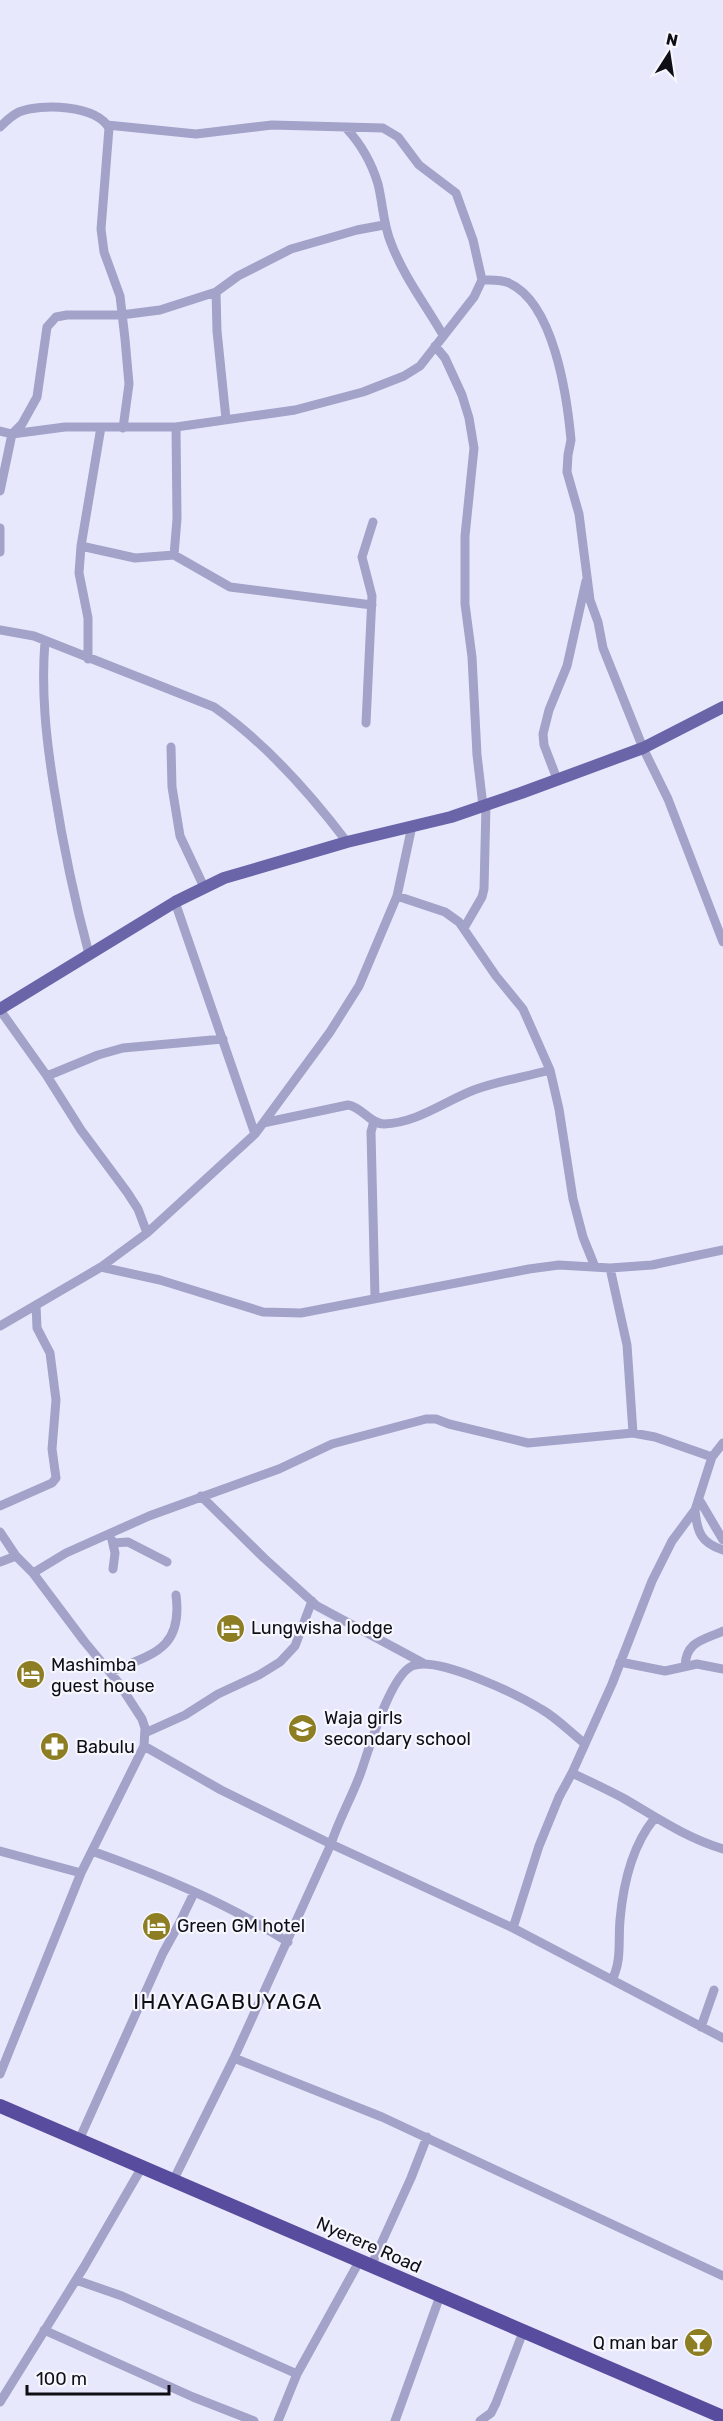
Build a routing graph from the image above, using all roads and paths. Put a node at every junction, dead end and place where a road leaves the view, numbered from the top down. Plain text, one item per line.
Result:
1 (107, 125) junction
2 (0, 127) edge
3 (346, 128) junction
4 (384, 225) junction
5 (482, 280) junction
6 (216, 292) junction
7 (121, 315) junction
8 (443, 335) junction
9 (435, 346) junction
10 (226, 419) junction
11 (101, 427) junction
12 (176, 427) junction
13 (123, 428) junction
14 (0, 431) edge
15 (12, 434) junction
16 (0, 491) edge
17 (373, 522) dead end
18 (0, 528) edge
19 (81, 546) junction
20 (0, 552) edge
21 (174, 555) junction
22 (587, 576) junction
23 (372, 605) junction
24 (0, 630) edge
25 (45, 641) junction
26 (88, 659) junction
27 (723, 707) edge
28 (366, 723) dead end
29 (171, 747) dead end
30 (643, 748) junction
31 (557, 779) junction
32 (484, 805) junction
33 (412, 826) junction
34 (347, 842) junction
35 (204, 887) junction
36 (397, 896) junction
37 (175, 902) junction
38 (464, 928) junction
39 (723, 942) edge
40 (89, 954) junction
41 (0, 1009) edge
42 (223, 1040) junction
43 (550, 1070) junction
44 (47, 1076) junction
45 (374, 1121) junction
46 (263, 1123) junction
47 (255, 1134) junction
48 (147, 1233) junction
49 (723, 1250) edge
50 (101, 1267) junction
51 (595, 1267) junction
52 (610, 1268) junction
53 (375, 1297) junction
54 (36, 1305) junction
55 (0, 1326) edge
56 (633, 1433) junction
57 (723, 1443) edge
58 (712, 1457) junction
59 (201, 1496) junction
60 (0, 1506) edge
61 (697, 1506) junction
62 (0, 1532) edge
63 (109, 1532) junction
64 (723, 1540) edge
65 (113, 1543) junction
66 (723, 1550) edge
67 (16, 1556) junction
68 (0, 1562) edge
69 (167, 1562) dead end
70 (113, 1569) dead end
71 (33, 1573) junction
72 (176, 1595) dead end
73 (312, 1601) junction
74 (723, 1631) edge
75 (620, 1662) junction
76 (423, 1663) junction
77 (686, 1666) junction
78 (723, 1669) edge
79 (110, 1672) junction
80 (146, 1732) junction
81 (584, 1743) junction
82 (144, 1746) junction
83 (572, 1773) junction
84 (654, 1819) junction
85 (331, 1844) junction
86 (723, 1849) edge
87 (0, 1851) edge
88 (92, 1851) junction
89 (81, 1873) junction
90 (194, 1893) junction
91 (513, 1928) junction
92 (288, 1942) junction
93 (612, 1980) junction
94 (714, 1990) dead end
95 (701, 2027) junction
96 (723, 2038) edge
97 (234, 2058) junction
98 (0, 2074) edge
99 (0, 2106) edge
100 (427, 2138) junction
101 (79, 2140) junction
102 (142, 2166) junction
103 (173, 2181) junction
104 (366, 2263) junction
105 (723, 2277) edge
106 (76, 2280) junction
107 (440, 2296) junction
108 (44, 2330) junction
109 (523, 2332) junction
110 (297, 2374) junction
111 (0, 2402) edge
112 (723, 2417) edge
113 (254, 2421) edge
114 (278, 2421) edge
115 (394, 2421) edge
116 (480, 2421) edge

1 - 2 street
1 - 3 street
1 - 7 street
3 - 4 street
3 - 5 street
4 - 6 street
4 - 8 street
5 - 8 street
5 - 22 street
6 - 7 street
6 - 10 street
7 - 13 street
7 - 15 street
8 - 9 street
9 - 10 street
9 - 32 street
10 - 12 street
11 - 13 street
11 - 15 street
11 - 19 street
12 - 13 street
12 - 21 street
14 - 15 street
15 - 16 street
17 - 23 street
18 - 20 street
19 - 21 street
19 - 26 street
21 - 23 street
22 - 30 street
22 - 31 street
23 - 28 street
24 - 25 street
25 - 26 street
25 - 40 street
26 - 34 street
27 - 30 main road
29 - 35 street
30 - 31 main road
30 - 39 street
31 - 32 main road
32 - 33 main road
32 - 38 street
33 - 34 main road
33 - 36 street
34 - 35 main road
35 - 37 main road
36 - 38 street
36 - 46 street
37 - 40 main road
37 - 42 street
38 - 43 street
40 - 41 main road
41 - 44 street
42 - 44 street
42 - 47 street
43 - 45 street
43 - 51 street
44 - 48 street
45 - 46 street
45 - 53 street
46 - 47 street
47 - 48 street
48 - 50 street
49 - 52 street
50 - 53 street
50 - 54 street
51 - 52 street
51 - 53 street
52 - 56 street
54 - 55 street
54 - 60 street
56 - 58 street
56 - 59 street
57 - 58 street
58 - 61 street
59 - 63 street
59 - 73 street
61 - 64 street
61 - 66 street
61 - 75 street
62 - 67 street
63 - 65 street
63 - 71 street
65 - 69 street
65 - 70 street
67 - 68 street
67 - 71 street
71 - 79 street
72 - 79 street
73 - 76 street
73 - 80 street
74 - 77 street
75 - 77 street
75 - 81 street
76 - 81 street
76 - 85 street
77 - 78 street
79 - 80 street
80 - 82 street
81 - 83 street
82 - 85 street
82 - 88 street
83 - 84 street
83 - 91 street
84 - 86 street
84 - 93 street
85 - 91 street
85 - 92 street
87 - 89 street
88 - 89 street
88 - 90 street
89 - 98 street
90 - 92 street
90 - 101 street
91 - 93 street
92 - 97 street
93 - 95 street
94 - 95 street
95 - 96 street
97 - 100 street
97 - 103 street
99 - 101 highway, Nyerere Road
100 - 104 street
100 - 105 street
101 - 102 highway, Nyerere Road
102 - 103 highway, Nyerere Road
102 - 106 street
103 - 104 highway, Nyerere Road
104 - 107 highway, Nyerere Road
104 - 110 street
106 - 108 street
106 - 110 street
107 - 109 highway, Nyerere Road
107 - 115 street
108 - 111 street
108 - 113 street
109 - 112 highway, Nyerere Road
109 - 116 street
110 - 114 street

